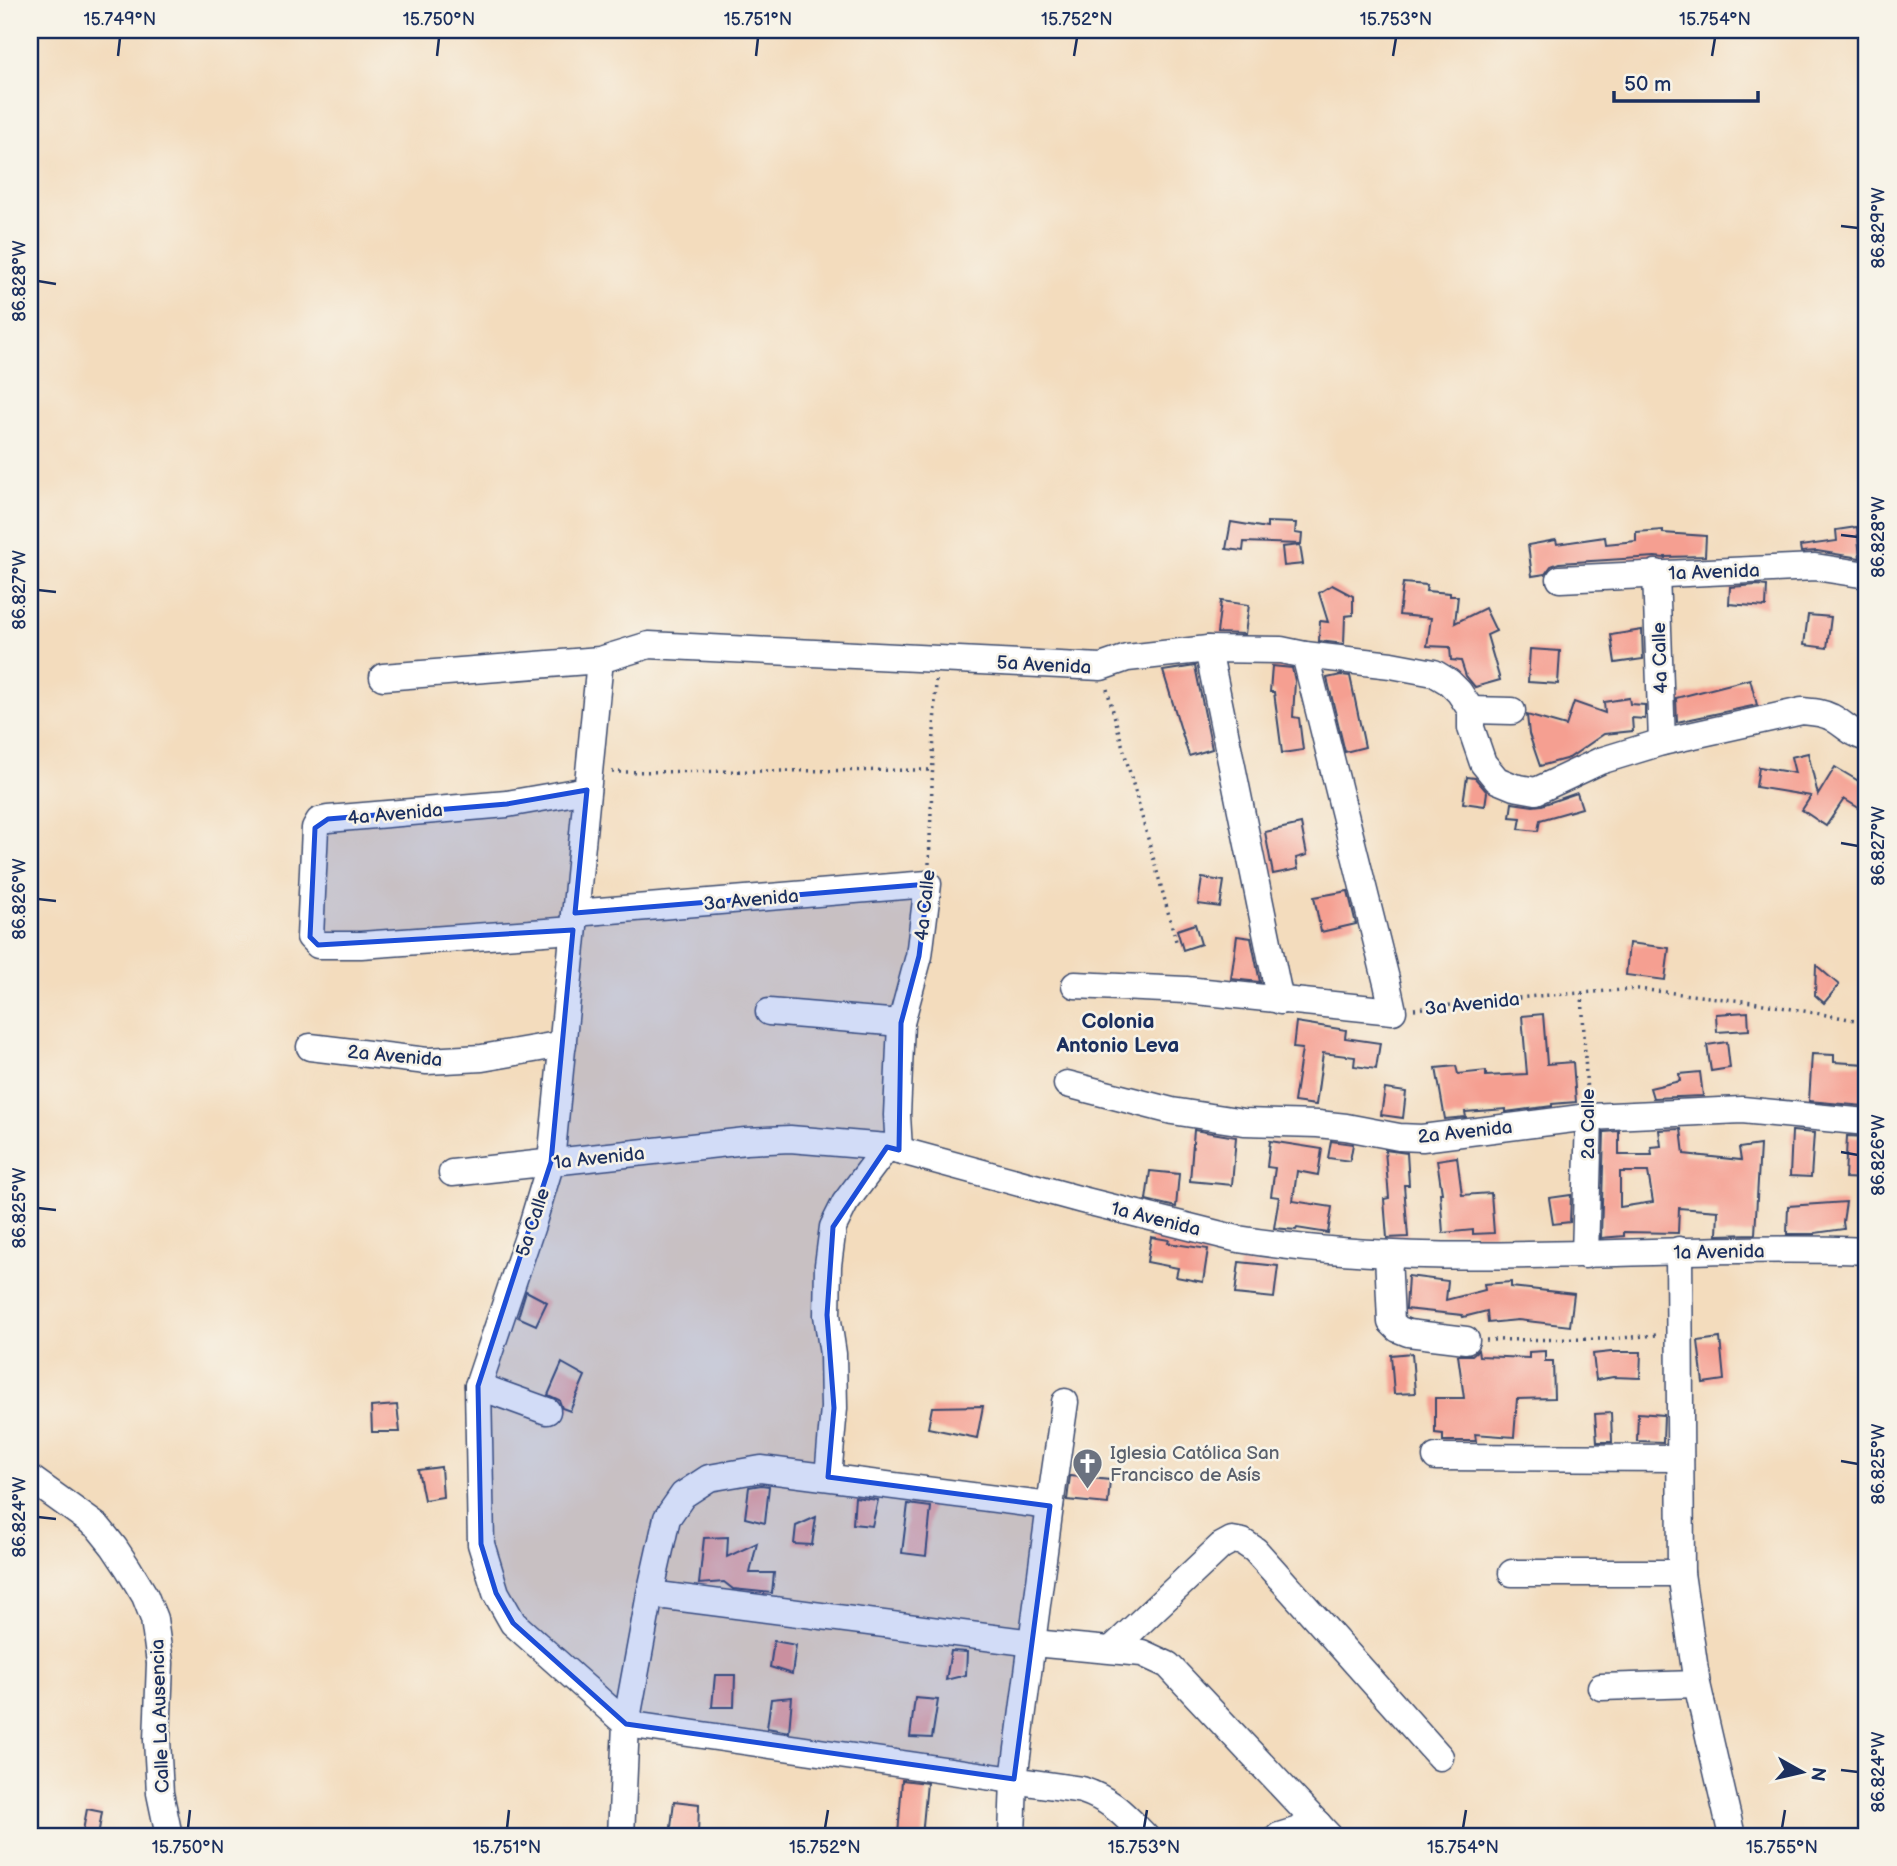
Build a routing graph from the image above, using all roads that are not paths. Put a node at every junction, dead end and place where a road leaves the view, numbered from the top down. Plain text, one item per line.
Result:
1 (1656, 573) junction
2 (1867, 575) edge
3 (1560, 579) dead end
4 (1208, 649) junction
5 (1305, 655) junction
6 (600, 660) junction
7 (383, 677) dead end
8 (1471, 710) junction
9 (1512, 711) dead end
10 (1867, 738) edge
11 (1662, 742) junction
12 (588, 781) junction
13 (928, 884) joint
14 (574, 922) junction
15 (310, 937) joint
16 (1075, 985) dead end
17 (1280, 1001) junction
18 (769, 1012) dead end
19 (901, 1023) junction
20 (563, 1044) junction
21 (310, 1047) dead end
22 (1067, 1084) dead end
23 (1589, 1117) junction
24 (1867, 1122) edge
25 (893, 1149) junction
26 (551, 1162) junction
27 (452, 1173) dead end
28 (1679, 1251) junction
29 (1867, 1251) edge
30 (1388, 1254) junction
31 (1585, 1255) junction
32 (1466, 1340) road end
33 (478, 1386) junction
34 (1065, 1402) dead end
35 (547, 1411) dead end
36 (1436, 1457) dead end
37 (1679, 1458) junction
38 (828, 1477) junction
39 (30, 1478) edge
40 (1050, 1506) junction
41 (1512, 1573) dead end
42 (1681, 1573) junction
43 (650, 1594) junction
44 (1033, 1643) junction
45 (1112, 1649) junction
46 (1698, 1684) junction
47 (1601, 1687) dead end
48 (626, 1724) junction
49 (1440, 1756) dead end
50 (1014, 1779) junction
51 (1324, 1830) edge
52 (169, 1836) edge
53 (621, 1836) edge
54 (1012, 1836) edge
55 (1145, 1836) edge
56 (1279, 1836) edge
57 (1732, 1836) edge

1 - 2 street, 1a Avenida
1 - 3 street, 1a Avenida
1 - 11 street, 4a Calle
4 - 5 street, 5a Avenida
4 - 6 street, 5a Avenida
4 - 17 street
5 - 8 street, 5a Avenida
5 - 17 street
6 - 7 street, 5a Avenida
6 - 12 street, 5a Calle
8 - 9 street
8 - 11 street
10 - 11 street
12 - 14 street, 5a Calle
12 - 15 street, 4a Avenida
13 - 14 street, 3a Avenida
13 - 19 street, 4a Calle
14 - 15 street, 3a Avenida
14 - 20 street, 5a Calle
16 - 17 street
18 - 19 street
19 - 25 street, 4a Calle
20 - 21 street, 2a Avenida
20 - 26 street, 5a Calle
22 - 23 street, 2a Avenida
23 - 24 street, 2a Avenida
23 - 31 street, 2a Calle
25 - 26 street, 1a Avenida
25 - 30 street, 1a Avenida
25 - 38 street
26 - 27 street, 1a Avenida
26 - 33 street, 5a Calle
28 - 29 street, 1a Avenida
28 - 31 street, 1a Avenida
28 - 37 street
30 - 31 street, 1a Avenida
30 - 32 street
33 - 35 street
33 - 48 street, 5a Calle
34 - 40 street
36 - 37 street
37 - 42 street
38 - 40 street
38 - 43 street
39 - 52 street, Calle La Ausencia
40 - 44 street
41 - 42 street
42 - 46 street
43 - 44 street
43 - 48 street
44 - 45 street
44 - 50 street
45 - 49 street
45 - 51 street
46 - 47 street
46 - 57 street
48 - 50 street
48 - 53 street
50 - 54 street
50 - 55 street
51 - 56 street

